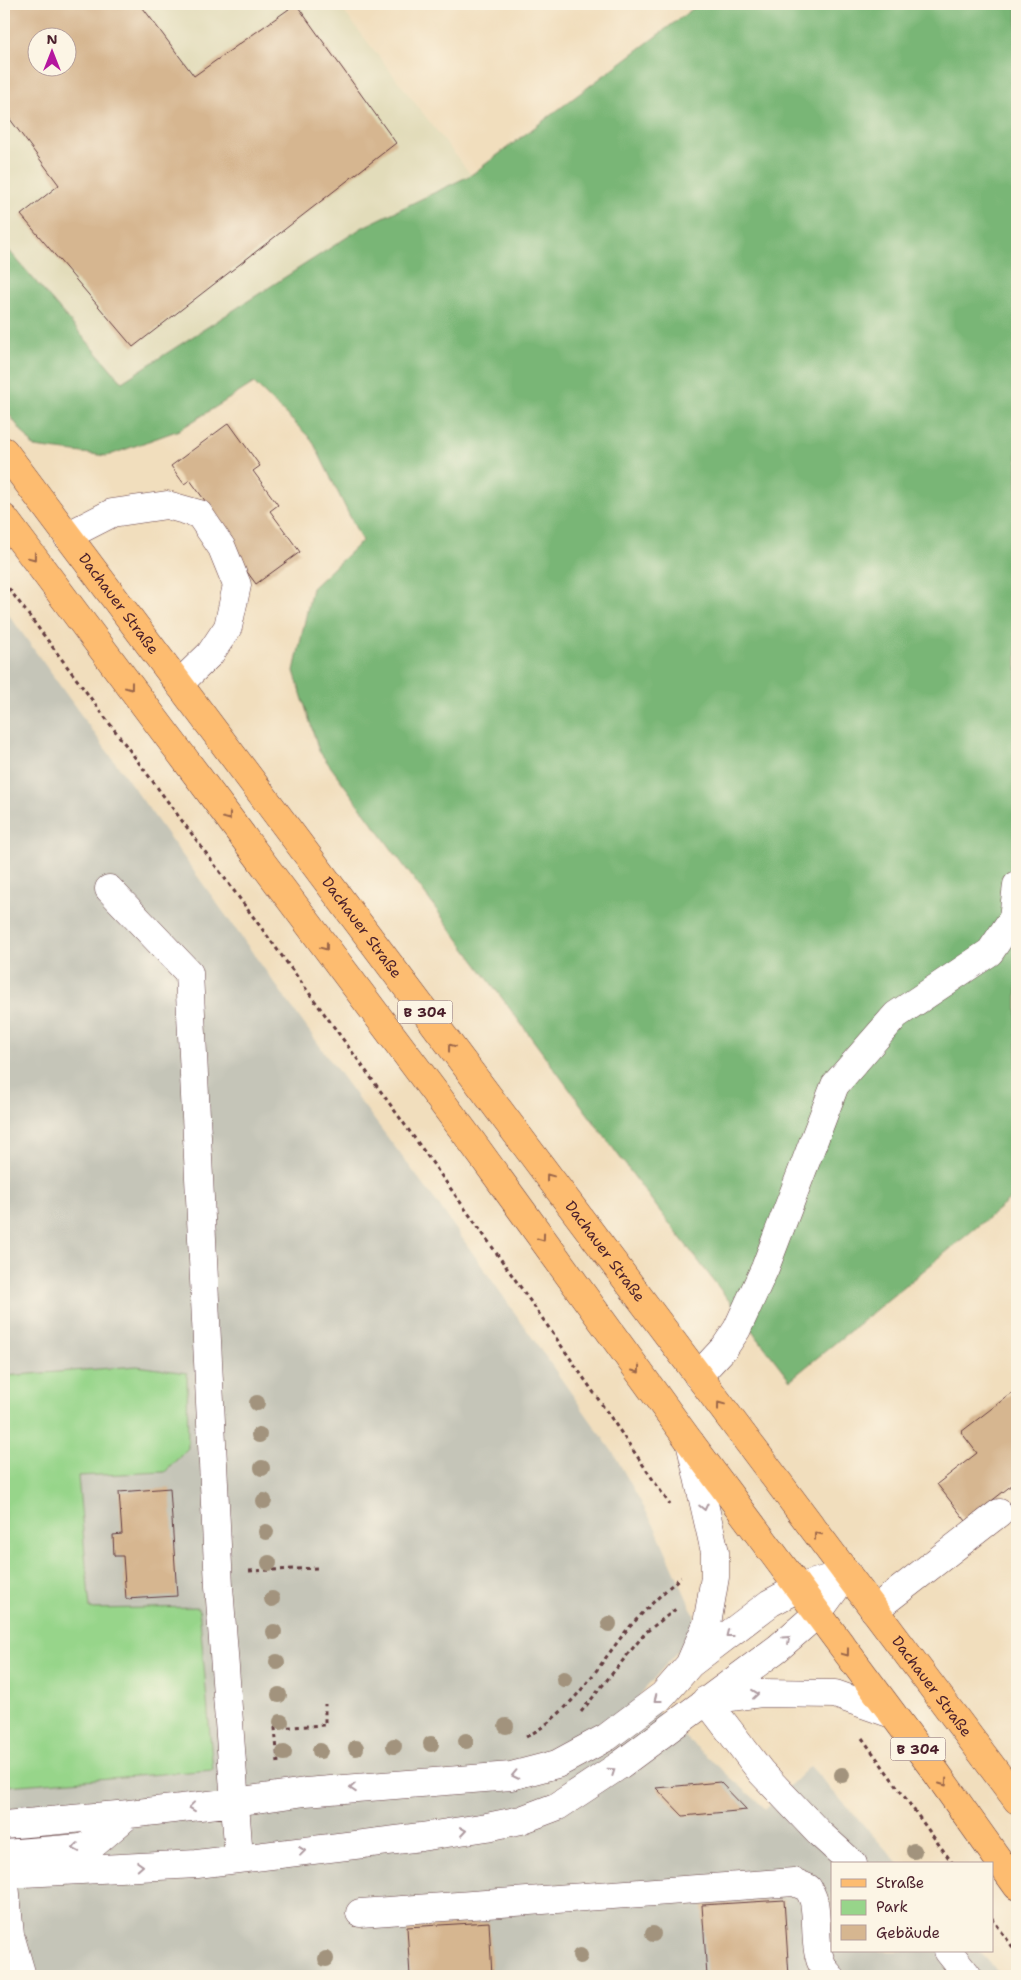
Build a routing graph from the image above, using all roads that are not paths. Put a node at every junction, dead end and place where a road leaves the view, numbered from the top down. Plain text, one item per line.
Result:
1 (4, 451) edge
2 (4, 518) edge
3 (67, 536) junction
4 (179, 684) junction
5 (1017, 885) edge
6 (109, 889) dead end
7 (698, 1376) junction
8 (690, 1442) junction
9 (999, 1513) dead end
10 (847, 1573) junction
11 (798, 1588) junction
12 (874, 1610) junction
13 (817, 1614) junction
14 (690, 1664) junction
15 (706, 1700) junction
16 (892, 1714) junction
17 (1017, 1800) edge
18 (235, 1802) junction
19 (129, 1814) junction
20 (9, 1824) edge
21 (4, 1854) edge
22 (239, 1858) junction
23 (851, 1862) edge
24 (4, 1874) edge
25 (1017, 1886) edge
26 (360, 1913) dead end
27 (949, 1952) edge
28 (22, 1976) edge
29 (830, 1976) edge
30 (968, 1976) edge

1 - 3 main road, Dachauer Straße / B 304
2 -> 8 main road, B 304
3 - 4 main road, Dachauer Straße / B 304
3 - 4 street
7 -> 4 main road, Dachauer Straße / B 304
5 - 7 street
6 - 18 street
10 -> 7 main road, Dachauer Straße / B 304
8 - 11 main road, B 304
8 -> 14 street
9 - 12 street
10 - 11 street
10 - 12 main road, Dachauer Straße / B 304
10 - 13 street
11 - 13 main road, B 304
11 -> 14 street
12 - 17 main road, Dachauer Straße / B 304
15 -> 13 street
13 -> 16 main road, B 304
14 -> 18 street
15 -> 16 street
22 -> 15 street
15 - 23 street
16 -> 25 main road, B 304
18 -> 19 street
18 - 22 street
19 - 20 street
19 -> 21 street
24 -> 22 street
24 - 28 street
26 - 29 street
27 - 30 street

